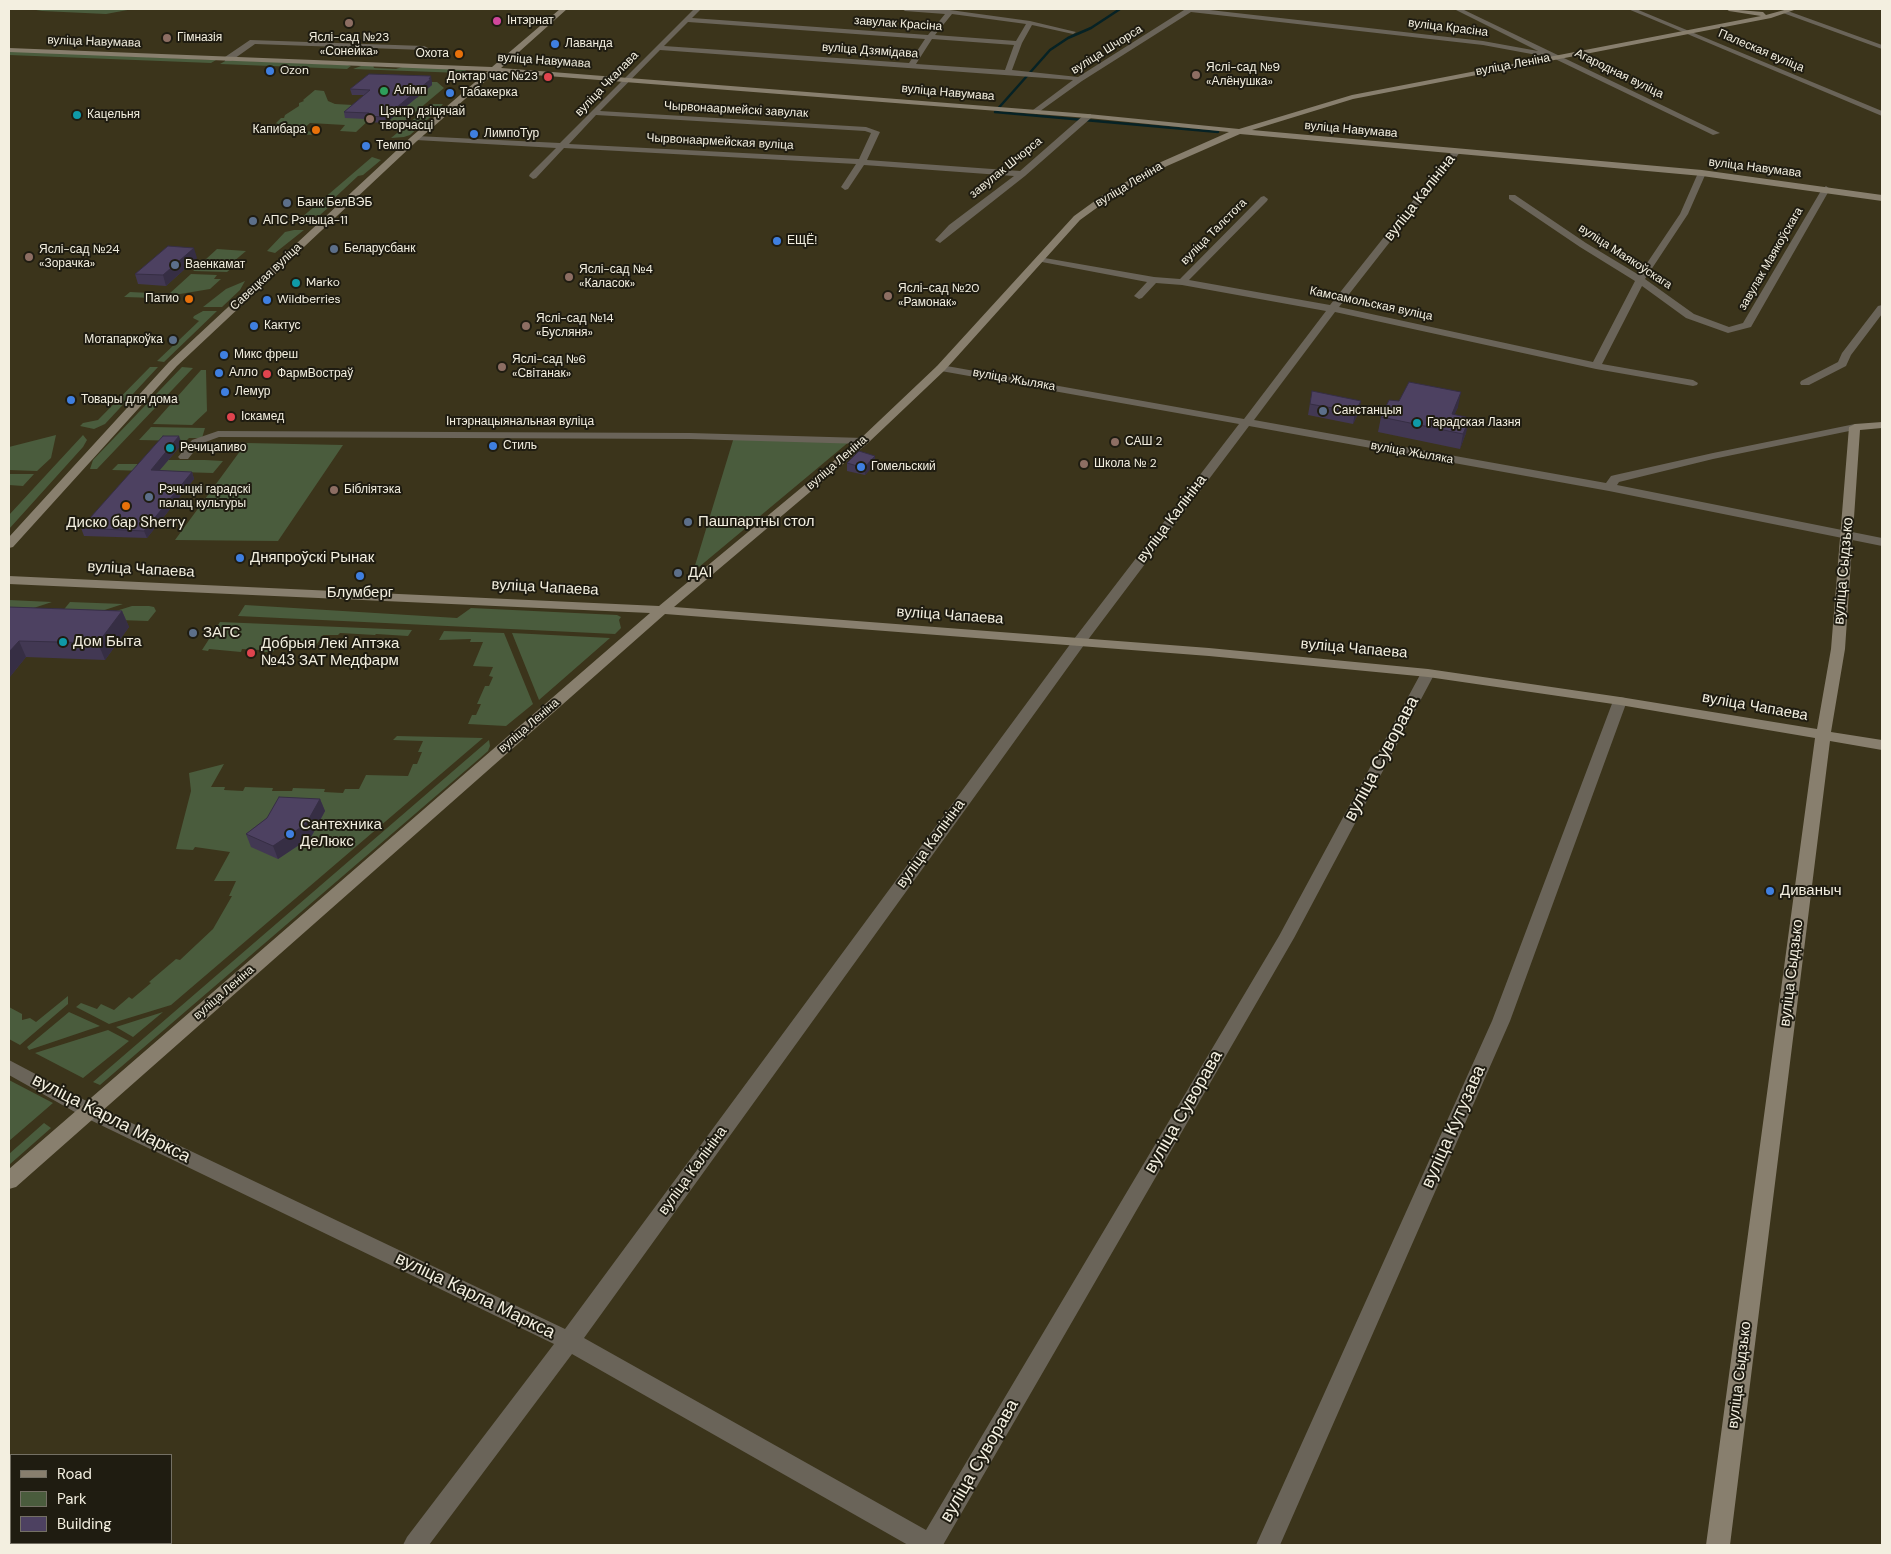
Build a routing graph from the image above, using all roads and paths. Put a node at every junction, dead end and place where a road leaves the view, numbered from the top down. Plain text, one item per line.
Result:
1 (564, 9) edge
2 (698, 9) edge
3 (905, 9) edge
4 (1186, 9) edge
5 (1192, 9) edge
6 (1457, 9) edge
7 (1631, 9) edge
8 (1729, 9) edge
9 (1789, 10) edge
10 (950, 12) junction
11 (1771, 16) junction
12 (686, 20) junction
13 (1030, 23) junction
14 (1073, 32) dead end
15 (1687, 33) junction
16 (929, 38) junction
17 (1018, 43) junction
18 (1882, 47) edge
19 (424, 48) dead end
20 (658, 48) junction
21 (9, 50) edge
22 (1556, 56) junction
23 (228, 59) junction
24 (911, 65) junction
25 (494, 69) junction
26 (1008, 72) junction
27 (627, 79) junction
28 (1079, 79) junction
29 (1036, 112) junction
30 (595, 113) junction
31 (1882, 114) edge
32 (1088, 116) junction
33 (1239, 131) junction
34 (1716, 133) dead end
35 (416, 138) junction
36 (565, 145) junction
37 (1457, 151) junction
38 (862, 162) junction
39 (1702, 172) junction
40 (1022, 174) junction
41 (533, 176) dead end
42 (845, 186) dead end
43 (1826, 189) junction
44 (1512, 197) dead end
45 (1882, 198) edge
46 (1264, 199) dead end
47 (940, 240) dead end
48 (1042, 259) junction
49 (1154, 280) junction
50 (1640, 280) junction
51 (1182, 282) junction
52 (1139, 296) dead end
53 (1882, 308) edge
54 (1332, 310) junction
55 (1728, 330) joint
56 (1596, 366) junction
57 (941, 368) junction
58 (1693, 383) dead end
59 (1806, 383) dead end
60 (1246, 423) junction
61 (1882, 425) edge
62 (1855, 427) junction
63 (864, 441) junction
64 (184, 457) dead end
65 (1609, 487) junction
66 (1848, 536) junction
67 (1882, 542) edge
68 (9, 544) edge
69 (9, 580) edge
70 (662, 610) junction
71 (1079, 642) junction
72 (1428, 673) junction
73 (1620, 701) junction
74 (1823, 735) junction
75 (1882, 745) edge
76 (9, 1067) edge
77 (89, 1111) junction
78 (9, 1181) edge
79 (569, 1341) junction
80 (415, 1545) edge
81 (930, 1545) edge
82 (1268, 1545) edge
83 (1718, 1545) edge

1 - 25 street, Савецкая вуліца
2 - 12 street, вуліца Чкалава
3 - 10 street
4 - 5 street, вуліца Красіна
5 - 22 street, вуліца Красіна
5 - 28 street, вуліца Шчорса
6 - 22 street, Агародная вуліца
7 - 15 street, Палеская вуліца
8 - 11 street
9 - 11 street, вуліца Леніна
9 - 18 street
10 - 13 street
10 - 16 street
11 - 15 street, вуліца Леніна
12 - 16 street, завулак Красіна
12 - 20 street, вуліца Чкалава
13 - 14 street
13 - 17 street
15 - 22 street, вуліца Леніна
15 - 31 street, Палеская вуліца
16 - 17 street, завулак Красіна
16 - 24 street
17 - 26 street
19 - 23 street
20 - 24 street, вуліца Дзямідава
20 - 27 street, вуліца Чкалава
21 - 23 street, вуліца Навумава
22 - 33 street, вуліца Леніна
22 - 34 street, Агародная вуліца
23 - 25 street, вуліца Навумава
24 - 26 street, вуліца Дзямідава
25 - 27 street, вуліца Навумава
25 - 35 street, Савецкая вуліца
26 - 28 street, вуліца Дзямідава
27 - 29 street, вуліца Навумава
27 - 30 street, вуліца Чкалава
28 - 29 street, вуліца Шчорса
29 - 32 street, вуліца Навумава
30 - 36 street, вуліца Чкалава
30 - 38 street, Чырвонаармейскі завулак
32 - 33 street, вуліца Навумава
32 - 40 street, завулак Шчорса
33 - 37 street, вуліца Навумава
33 - 48 street, вуліца Леніна
35 - 36 street, Чырвонаармейская вуліца
35 - 68 street, Савецкая вуліца
36 - 38 street, Чырвонаармейская вуліца
36 - 41 street, вуліца Чкалава
37 - 39 street, вуліца Навумава
37 - 54 street, вуліца Калініна
38 - 40 street, Чырвонаармейская вуліца
38 - 42 street
39 - 43 street, вуліца Навумава
39 - 50 street
40 - 47 street, завулак Шчорса
43 - 45 street, вуліца Навумава
43 - 55 street, завулак Маякоўскага
44 - 50 street, вуліца Маякоўскага
46 - 51 street, вуліца Талстога
48 - 49 street, Камсамольская вуліца
48 - 57 street, вуліца Леніна
49 - 51 street, Камсамольская вуліца
49 - 52 street
50 - 55 street, вуліца Маякоўскага
50 - 56 street
51 - 54 street, Камсамольская вуліца
53 - 59 street
54 - 56 street, Камсамольская вуліца
54 - 60 street, вуліца Калініна
56 - 58 street, Камсамольская вуліца
57 - 60 street, вуліца Жыляка
57 - 63 street, вуліца Леніна
60 - 65 street, вуліца Жыляка
60 - 71 street, вуліца Калініна
61 - 62 street
62 - 65 street
62 - 66 street, вуліца Сыдзько
63 - 64 street, Інтэрнацыянальная вуліца
63 - 70 street, вуліца Леніна
65 - 66 street, вуліца Жыляка
66 - 67 street, вуліца Жыляка
66 - 74 street, вуліца Сыдзько
69 - 70 street, вуліца Чапаева
70 - 71 street, вуліца Чапаева
70 - 77 street, вуліца Леніна
71 - 72 street, вуліца Чапаева
71 - 79 street, вуліца Калініна
72 - 73 street, вуліца Чапаева
72 - 81 street, вуліца Суворава
73 - 74 street, вуліца Чапаева
73 - 82 street, вуліца Кутузава
74 - 75 street, вуліца Чапаева
74 - 83 street, вуліца Сыдзько
76 - 77 street, вуліца Карла Маркса
77 - 78 street, вуліца Леніна
77 - 79 street, вуліца Карла Маркса
79 - 80 street, вуліца Калініна
79 - 81 street, вуліца Карла Маркса

